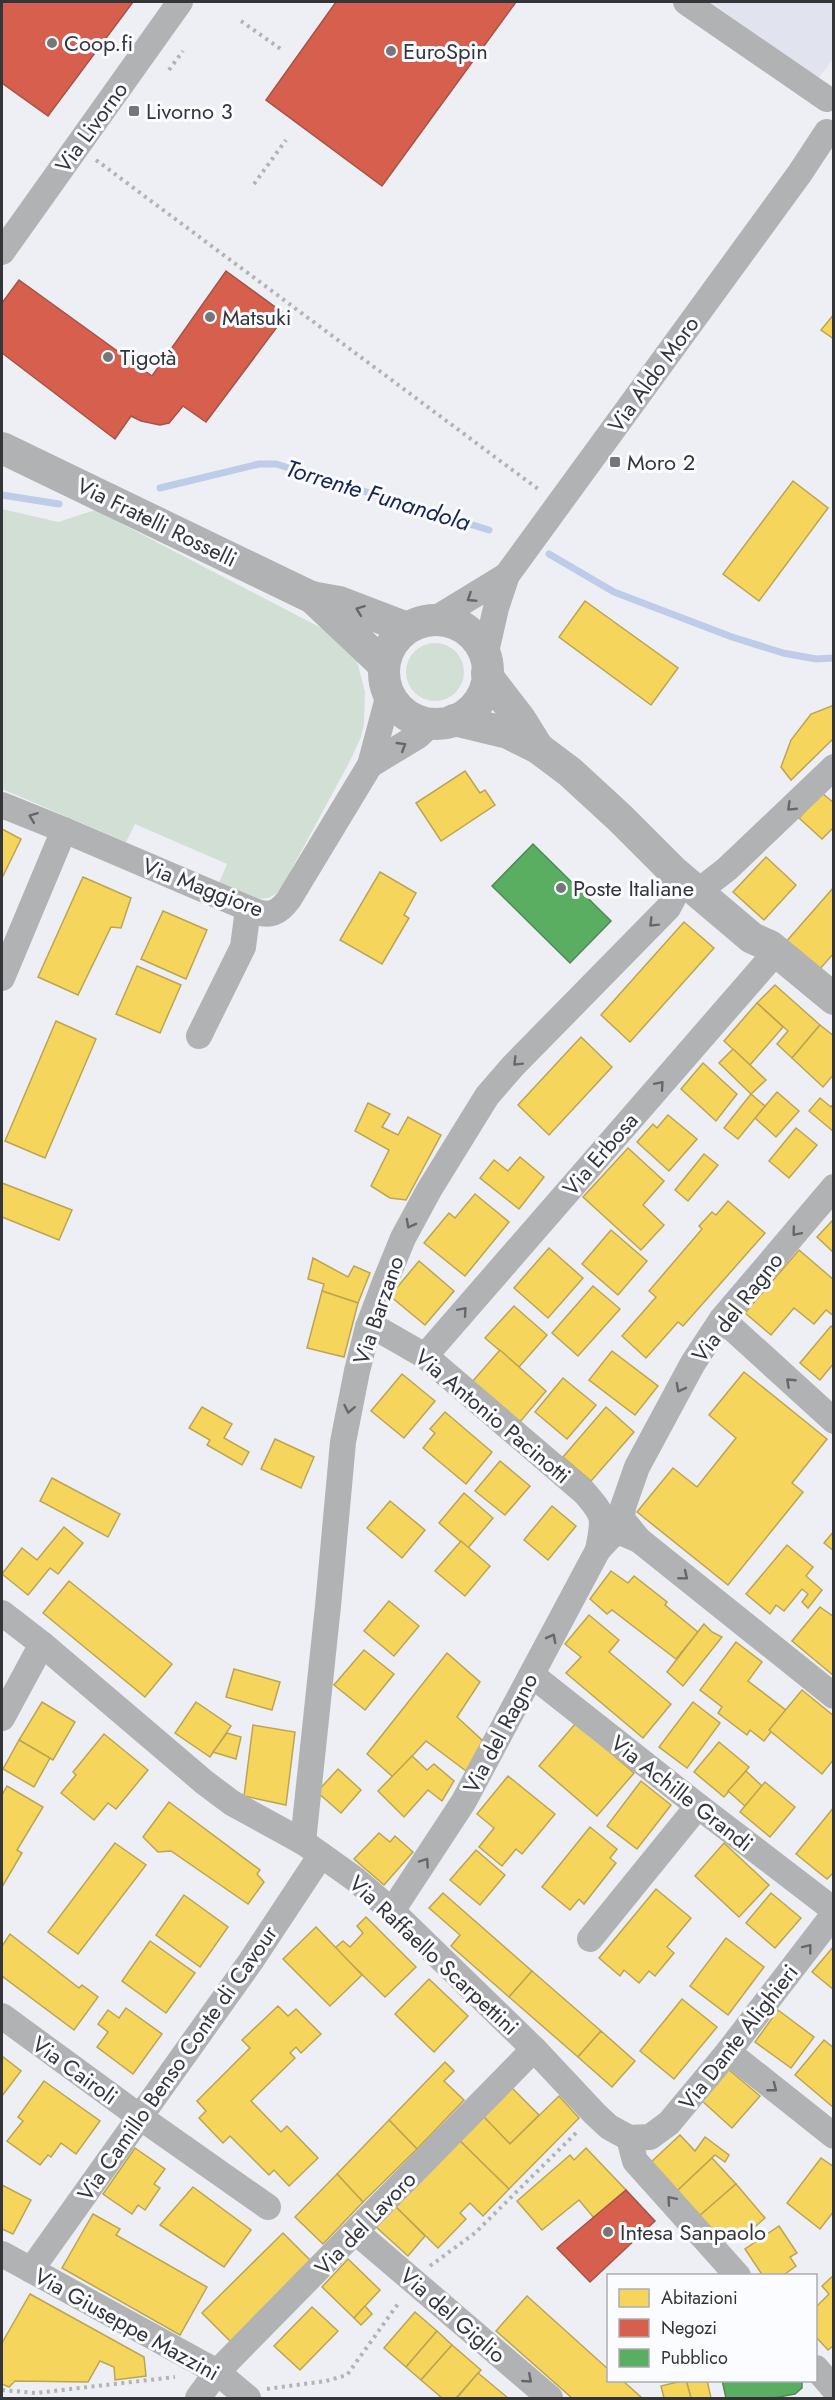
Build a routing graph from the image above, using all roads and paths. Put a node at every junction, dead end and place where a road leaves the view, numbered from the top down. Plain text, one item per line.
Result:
1 (180, 2) edge
2 (686, 2) edge
3 (241, 21) dead end
4 (282, 50) dead end
5 (183, 51) dead end
6 (169, 70) dead end
7 (830, 95) edge
8 (286, 140) dead end
9 (831, 141) edge
10 (76, 148) junction
11 (254, 184) dead end
12 (2, 252) edge
13 (2, 436) edge
14 (2, 448) edge
15 (38, 465) junction
16 (531, 498) dead end
17 (507, 575) junction
18 (311, 597) junction
19 (421, 624) junction
20 (486, 664) junction
21 (386, 680) junction
22 (443, 722) junction
23 (538, 748) junction
24 (370, 765) junction
25 (834, 767) edge
26 (2, 805) edge
27 (620, 818) junction
28 (64, 830) junction
29 (674, 872) junction
30 (709, 883) junction
31 (248, 909) junction
32 (773, 949) junction
33 (2, 978) edge
34 (831, 993) edge
35 (199, 1036) dead end
36 (834, 1187) edge
37 (723, 1319) junction
38 (368, 1327) junction
39 (425, 1356) junction
40 (834, 1421) edge
41 (637, 1467) junction
42 (584, 1492) junction
43 (639, 1540) junction
44 (598, 1550) junction
45 (2, 1613) edge
46 (42, 1644) junction
47 (532, 1675) junction
48 (834, 1696) edge
49 (2, 1718) edge
50 (698, 1806) junction
51 (312, 1848) junction
52 (392, 1911) junction
53 (834, 1912) edge
54 (590, 1939) dead end
55 (2, 2016) edge
56 (534, 2049) junction
57 (728, 2052) junction
58 (595, 2114) junction
59 (140, 2117) junction
60 (834, 2136) edge
61 (629, 2138) junction
62 (267, 2206) dead end
63 (356, 2232) junction
64 (2, 2254) edge
65 (32, 2270) junction
66 (736, 2274) edge
67 (413, 2280) junction
68 (817, 2369) edge
69 (218, 2372) junction
70 (834, 2389) edge
71 (2, 2390) edge
72 (256, 2394) edge
73 (198, 2398) edge
74 (550, 2398) edge

1 - 10 street, Via Livorno
2 - 7 street
3 - 4 path
5 - 6 path
7 - 9 street, Via Aldo Moro
8 - 11 path
9 - 17 street, Via Aldo Moro
10 - 12 street, Via Livorno
10 - 16 path
13 - 15 street
14 - 15 street, Via Fratelli Rosselli
15 - 18 street, Via Fratelli Rosselli
17 -> 19 street, Via Aldo Moro
17 - 20 street, Via Aldo Moro
19 -> 18 street
18 - 21 street
19 - 20 street
19 - 21 street
20 - 22 street
20 - 23 street
21 - 22 street
21 - 24 street, Via Maggiore
22 - 23 street
24 -> 22 street, Via Maggiore
23 - 27 street
24 - 31 street, Via Maggiore
25 -> 30 street
28 -> 26 street, Via Maggiore
27 - 29 street
27 - 30 street
28 - 31 street, Via Maggiore
28 - 33 street
29 - 32 street
29 -> 38 street, Via Barzano
30 - 32 street
31 - 35 street
32 - 34 street
39 -> 32 street, Via Erbosa
36 -> 37 street, Via del Ragno
40 -> 37 street
37 -> 41 street, Via del Ragno
38 - 39 street, Via Antonio Pacinotti
38 -> 51 street, Via Barzano
39 - 42 street, Via Antonio Pacinotti
41 - 42 street
41 - 43 street
42 - 44 street, Via Antonio Pacinotti
43 - 44 street
43 -> 48 street
47 -> 44 street, Via del Ragno
45 - 46 street, Via Raffaello Scarpettini
46 - 49 street
46 - 51 street, Via Raffaello Scarpettini
47 - 50 street, Via Achille Grandi
52 -> 47 street, Via del Ragno
50 - 53 street, Via Achille Grandi
50 - 54 street
51 - 52 street, Via Raffaello Scarpettini
51 - 59 street, Via Camillo Benso Conte di Cavour
52 - 56 street, Via Raffaello Scarpettini
57 -> 53 street, Via Dante Alighieri
55 - 59 street, Via Cairoli
56 - 58 street, Via Raffaello Scarpettini
56 - 63 street, Via del Lavoro
57 -> 60 street
57 - 61 street, Via Dante Alighieri
58 - 61 street, Via Raffaello Scarpettini
58 - 67 path
59 - 62 street, Via Cairoli
59 - 65 street, Via Camillo Benso Conte di Cavour
66 -> 61 street
63 - 67 street, Via del Giglio
63 - 69 street, Via del Lavoro
64 - 65 street, Via Giuseppe Mazzini
65 - 69 street, Via Giuseppe Mazzini
67 - 72 path
67 -> 74 street, Via del Giglio
68 - 70 street
69 - 71 path
69 - 72 street, Via Giuseppe Mazzini
69 - 73 street, Via del Lavoro

